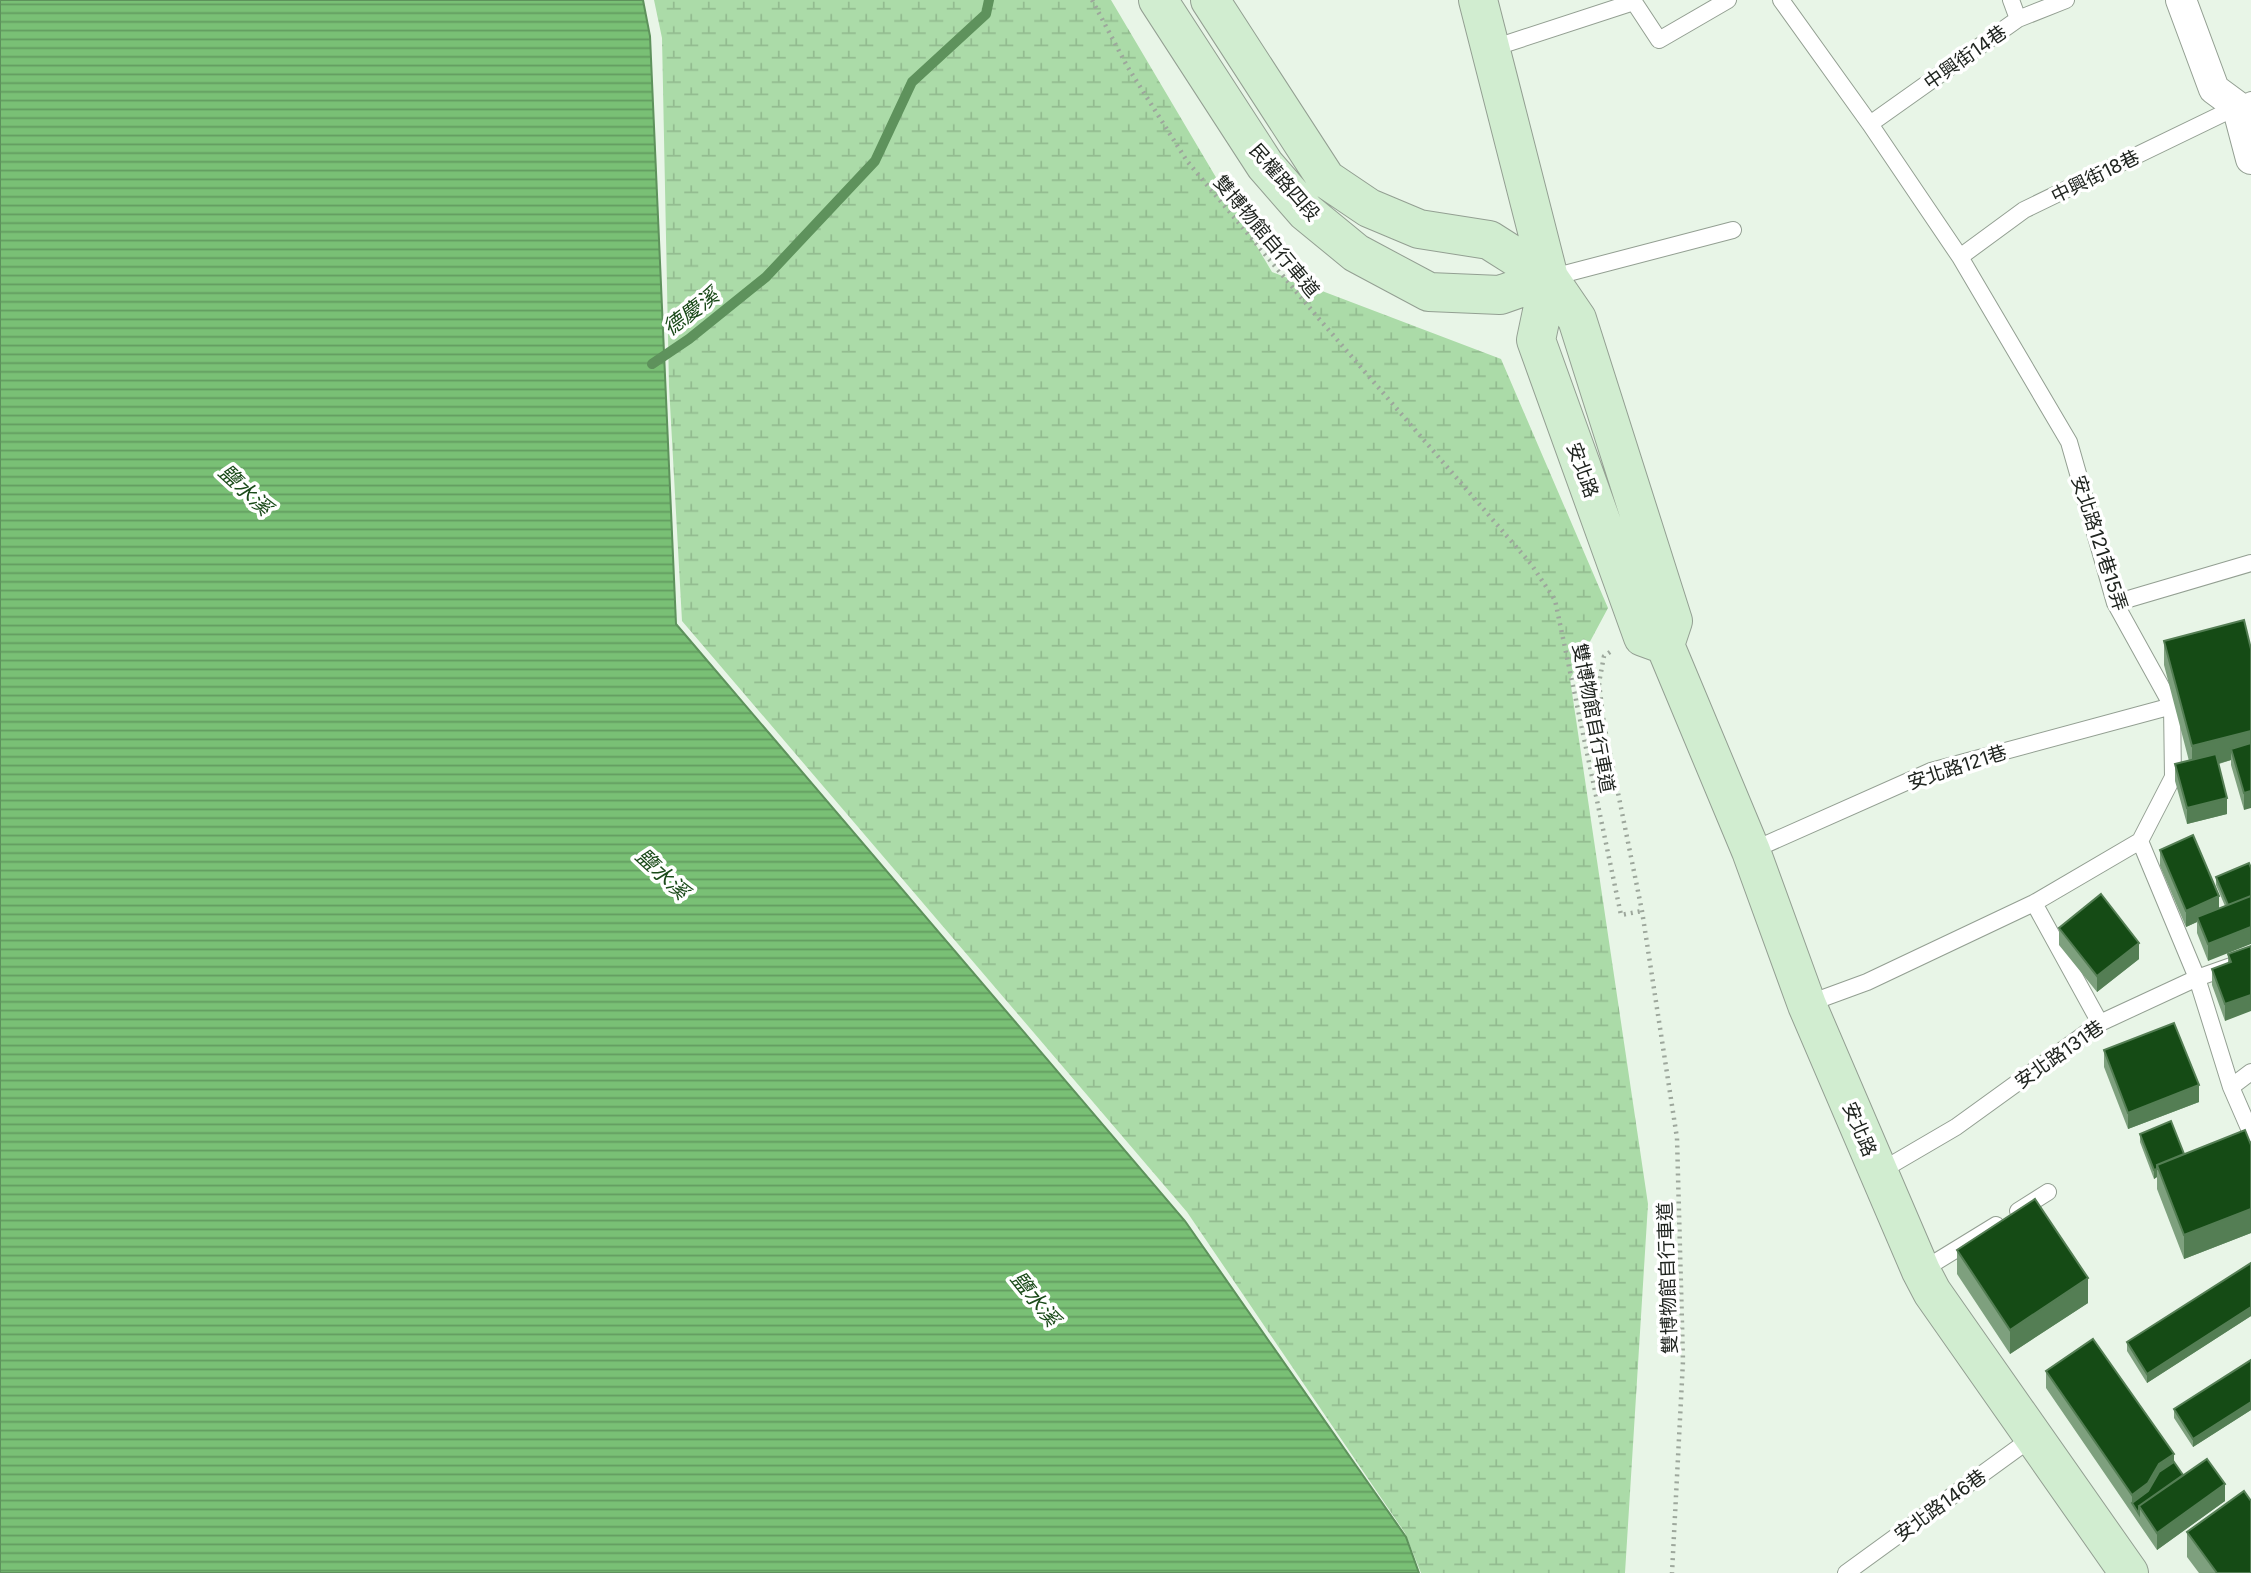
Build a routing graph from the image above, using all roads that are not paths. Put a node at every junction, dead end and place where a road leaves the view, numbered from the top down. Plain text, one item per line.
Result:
1 (1158, 0) edge
2 (1210, 0) edge
3 (1478, 0) edge
4 (1728, 0) edge
5 (1781, 0) edge
6 (2011, 0) edge
7 (2066, 0) edge
8 (2181, 0) edge
9 (2018, 19) junction
10 (1490, 49) junction
11 (2244, 103) edge
12 (1871, 124) junction
13 (2251, 159) edge
14 (1733, 230) dead end
15 (1960, 257) junction
16 (1549, 278) junction
17 (2251, 563) edge
18 (2115, 603) junction
19 (2172, 706) junction
20 (2140, 841) junction
21 (1751, 851) junction
22 (2034, 903) junction
23 (2251, 959) edge
24 (2197, 978) junction
25 (1807, 1004) junction
26 (2100, 1023) junction
27 (2251, 1072) edge
28 (2231, 1087) junction
29 (2251, 1133) edge
30 (1880, 1172) junction
31 (2048, 1192) dead end
32 (1921, 1271) junction
33 (2033, 1437) junction
34 (1846, 1573) edge
35 (2129, 1573) edge

1 - 16 street, 民權路四段
2 - 16 street, 民權路四段
3 - 10 street, 安北路
4 - 10 lane
5 - 12 lane, 安北路121巷15弄
6 - 9 lane
7 - 9 lane, 中興街14巷
8 - 11 street
9 - 12 lane, 中興街14巷
10 - 16 street, 安北路
11 - 13 street
11 - 15 lane, 中興街18巷
12 - 15 lane, 安北路121巷15弄
14 - 16 lane
15 - 18 lane, 安北路121巷15弄
16 - 21 street, 安北路
17 - 18 lane
18 - 19 lane, 安北路121巷15弄
19 - 20 lane, 安北路121巷15弄
19 - 21 lane, 安北路121巷
20 - 22 lane
20 - 24 lane
21 - 25 street, 安北路
22 - 25 lane
22 - 26 lane
23 - 24 lane, 安北路131巷
24 - 26 lane, 安北路131巷
24 - 28 lane
25 - 30 street, 安北路
26 - 30 lane, 安北路131巷
27 - 28 lane
28 - 29 lane
30 - 32 street, 安北路
31 - 32 lane
32 - 33 street, 安北路
33 - 34 lane, 安北路146巷
33 - 35 street, 安北路

